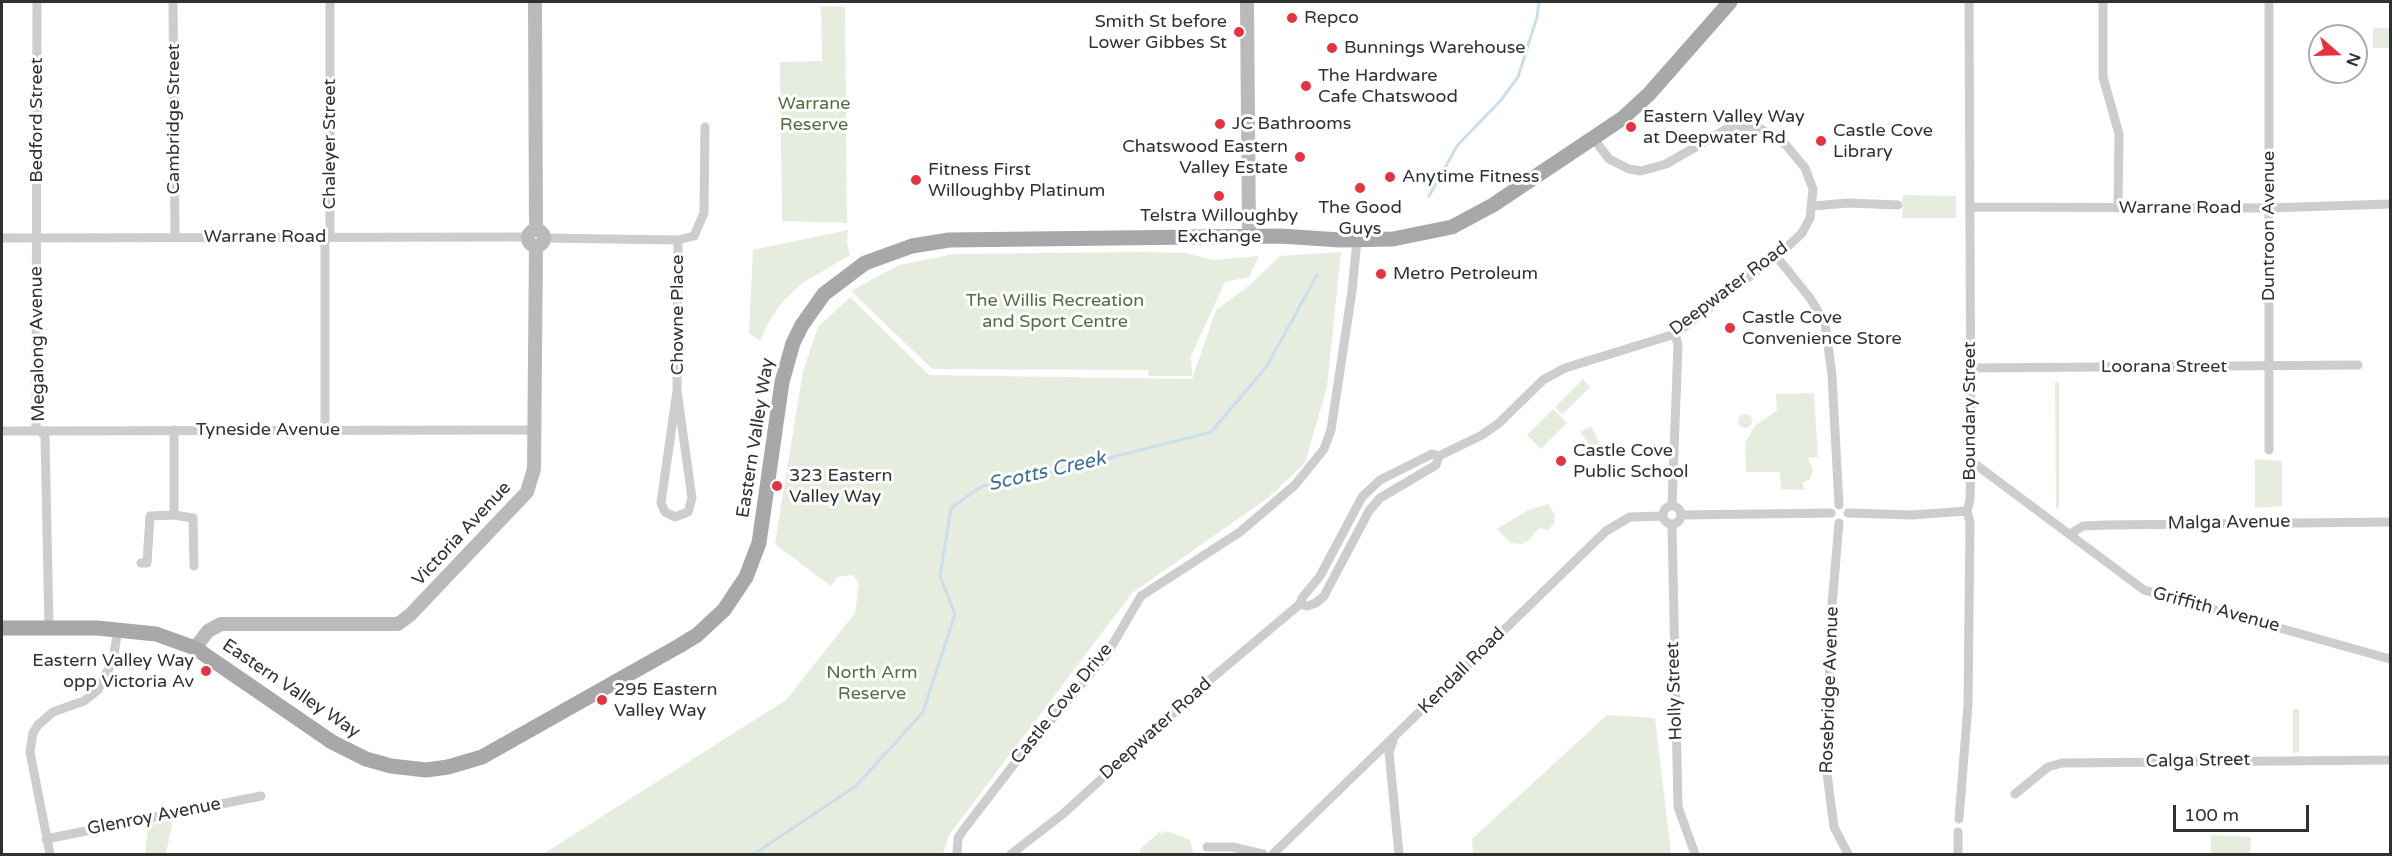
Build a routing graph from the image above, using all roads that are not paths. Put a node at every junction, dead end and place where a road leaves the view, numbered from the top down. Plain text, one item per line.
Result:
1 (37, 2) edge
2 (173, 2) edge
3 (330, 2) edge
4 (535, 2) edge
5 (1247, 2) edge
6 (1730, 2) edge
7 (1969, 2) edge
8 (2103, 2) edge
9 (2269, 2) edge
10 (705, 127) dead end
11 (1594, 140) junction
12 (2391, 204) edge
13 (1898, 205) dead end
14 (1813, 207) junction
15 (1970, 207) junction
16 (2118, 208) junction
17 (2269, 208) junction
18 (175, 237) junction
19 (328, 237) junction
20 (2, 238) edge
21 (37, 238) junction
22 (536, 238) junction
23 (1249, 238) junction
24 (678, 240) junction
25 (1357, 240) junction
26 (1776, 256) junction
27 (1675, 333) junction
28 (2358, 364) dead end
29 (2270, 366) junction
30 (1970, 368) junction
31 (677, 391) junction
32 (174, 430) junction
33 (325, 430) junction
34 (535, 430) junction
35 (2, 431) edge
36 (40, 431) junction
37 (2269, 450) dead end
38 (1439, 456) junction
39 (1971, 461) junction
40 (1839, 505) junction
41 (1672, 506) junction
42 (1967, 511) junction
43 (1830, 513) junction
44 (1848, 513) junction
45 (174, 515) junction
46 (1682, 515) junction
47 (1663, 516) junction
48 (2391, 522) edge
49 (1839, 523) junction
50 (1672, 524) junction
51 (2070, 534) junction
52 (141, 563) dead end
53 (194, 566) dead end
54 (1300, 604) junction
55 (49, 627) junction
56 (2, 628) edge
57 (118, 629) junction
58 (195, 648) junction
59 (2391, 659) edge
60 (1394, 739) junction
61 (2391, 760) edge
62 (2015, 794) dead end
63 (261, 796) dead end
64 (1959, 819) dead end
65 (1958, 832) dead end
66 (46, 838) junction
67 (1207, 847) dead end
68 (50, 855) edge
69 (957, 855) edge
70 (1011, 855) edge
71 (1263, 855) edge
72 (1273, 855) edge
73 (1399, 855) edge
74 (1695, 855) edge
75 (1848, 855) edge
76 (1958, 855) edge

1 - 21 street, Bedford Street
2 - 18 street, Cambridge Street
3 - 19 street, Chaleyer Street
4 - 22 street, Victoria Avenue
5 - 23 street
6 - 11 main road, Eastern Valley Way
7 - 15 street, Boundary Street
8 - 16 street
9 - 17 street, Duntroon Avenue
10 - 24 street, Warrane Road
11 - 14 street
11 - 25 main road, Eastern Valley Way
12 - 17 street, Warrane Road
13 - 14 street
14 - 26 street, Deepwater Road
15 - 16 street, Warrane Road
15 - 30 street, Boundary Street
16 - 17 street, Warrane Road
17 - 29 street, Duntroon Avenue
18 - 19 street, Warrane Road
18 - 21 street, Warrane Road
19 - 22 street, Warrane Road
19 - 33 street, Chaleyer Street
20 - 21 street, Warrane Road
21 - 36 street, Megalong Avenue
22 - 24 street, Warrane Road
22 - 34 street, Victoria Avenue
23 - 25 main road, Eastern Valley Way
23 - 58 main road, Eastern Valley Way
24 - 31 street, Chowne Place
25 - 69 street, Castle Cove Drive
26 - 27 street, Deepwater Road
26 - 40 street
27 - 38 street, Deepwater Road
27 - 41 street
28 - 29 street, Loorana Street
29 - 30 street, Loorana Street
29 - 37 street, Duntroon Avenue
30 - 39 street, Boundary Street
31 - 31 street, Chowne Place
32 - 33 street, Tyneside Avenue
32 - 36 street, Tyneside Avenue
32 - 45 street
33 - 34 street, Tyneside Avenue
34 - 58 street, Victoria Avenue
35 - 36 street, Tyneside Avenue
36 - 55 street, Megalong Avenue
38 - 54 street, Deepwater Road
38 - 54 street, Deepwater Road
39 - 42 street, Boundary Street
39 - 51 street, Griffith Avenue
40 - 43 street
40 - 44 street
41 - 46 street
41 - 47 street
42 - 44 street
42 - 64 street, Boundary Street
43 - 46 street
43 - 49 street
44 - 49 street
45 - 52 street
45 - 53 street
46 - 50 street
47 - 50 street
47 - 60 street, Kendall Road
48 - 51 street, Malga Avenue
49 - 75 street, Rosebridge Avenue
50 - 74 street, Holly Street
51 - 59 street, Griffith Avenue
54 - 70 street, Deepwater Road
55 - 56 main road, Eastern Valley Way
55 - 57 main road, Eastern Valley Way
57 - 58 main road, Eastern Valley Way
57 - 66 street
60 - 72 street, Kendall Road
60 - 73 street
61 - 62 street, Calga Street
63 - 66 street, Glenroy Avenue
65 - 76 street
66 - 68 street
67 - 71 street

